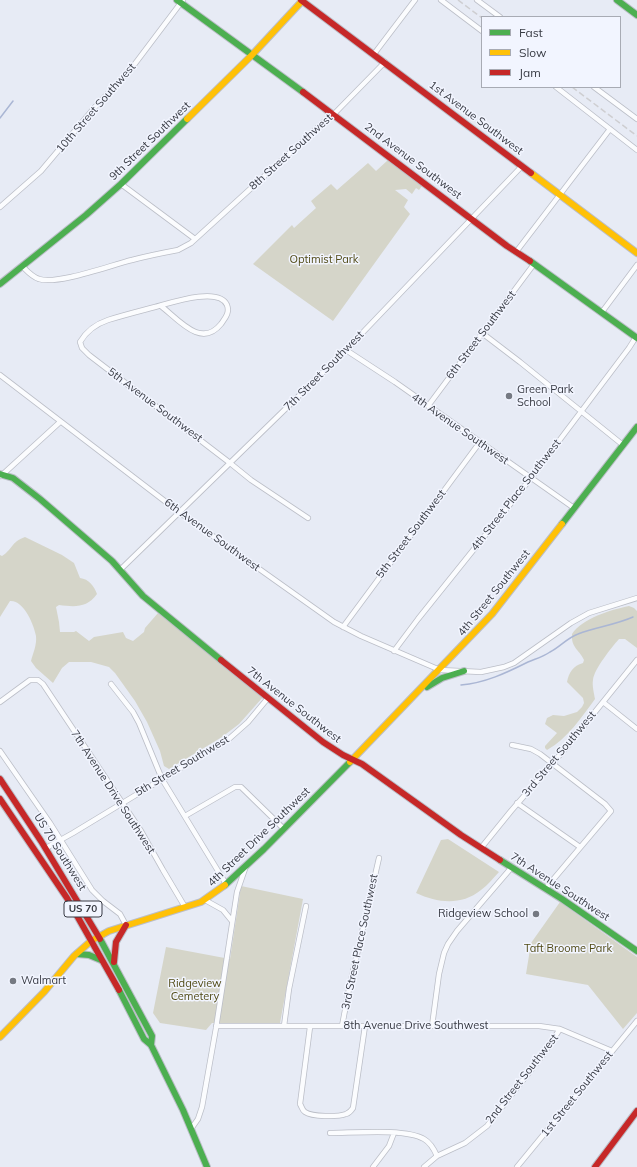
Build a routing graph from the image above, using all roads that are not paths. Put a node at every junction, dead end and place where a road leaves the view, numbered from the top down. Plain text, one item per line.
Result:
1 (303, 0) edge
2 (415, 0) edge
3 (440, 0) edge
4 (476, 0) edge
5 (617, 0) edge
6 (180, 1) edge
7 (637, 15) edge
8 (499, 16) edge
9 (481, 30) edge
10 (374, 54) junction
11 (252, 55) junction
12 (385, 62) junction
13 (557, 88) edge
14 (595, 88) edge
15 (334, 114) junction
16 (637, 119) edge
17 (610, 129) junction
18 (637, 150) edge
19 (522, 166) junction
20 (121, 184) junction
21 (560, 195) junction
22 (0, 207) edge
23 (472, 219) junction
24 (195, 239) junction
25 (516, 252) junction
26 (637, 253) edge
27 (534, 264) junction
28 (637, 264) edge
29 (22, 266) junction
30 (0, 284) edge
31 (161, 306) junction
32 (602, 312) junction
33 (482, 333) junction
34 (636, 337) edge
35 (346, 350) junction
36 (0, 375) edge
37 (428, 406) junction
38 (581, 411) junction
39 (60, 422) junction
40 (637, 427) edge
41 (480, 442) junction
42 (623, 445) junction
43 (230, 463) junction
44 (1, 475) edge
45 (531, 478) junction
46 (574, 508) junction
47 (179, 512) junction
48 (308, 518) dead end
49 (120, 570) junction
50 (637, 598) edge
51 (343, 627) junction
52 (394, 651) junction
53 (637, 660) edge
54 (440, 670) junction
55 (464, 672) junction
56 (111, 684) dead end
57 (413, 697) junction
58 (268, 698) junction
59 (0, 702) edge
60 (602, 702) junction
61 (637, 729) edge
62 (512, 745) dead end
63 (0, 751) edge
64 (353, 759) junction
65 (553, 763) junction
66 (162, 779) junction
67 (0, 780) edge
68 (0, 799) edge
69 (122, 802) junction
70 (517, 803) junction
71 (185, 816) junction
72 (284, 829) junction
73 (61, 840) junction
74 (580, 846) junction
75 (46, 848) junction
76 (482, 848) junction
77 (379, 858) dead end
78 (246, 866) junction
79 (512, 867) junction
80 (226, 884) junction
81 (546, 888) junction
82 (205, 900) junction
83 (306, 906) dead end
84 (185, 907) junction
85 (232, 921) junction
86 (126, 925) junction
87 (98, 937) junction
88 (91, 941) junction
89 (637, 951) edge
90 (77, 954) junction
91 (102, 960) junction
92 (114, 966) junction
93 (637, 1021) edge
94 (216, 1026) junction
95 (284, 1026) junction
96 (342, 1026) junction
97 (365, 1026) junction
98 (432, 1026) junction
99 (310, 1027) junction
100 (560, 1029) junction
101 (0, 1037) edge
102 (151, 1045) junction
103 (612, 1051) junction
104 (637, 1110) edge
105 (191, 1129) junction
106 (330, 1133) dead end
107 (394, 1133) junction
108 (437, 1156) junction
109 (207, 1167) edge
110 (373, 1167) edge
111 (424, 1167) edge
112 (517, 1167) edge
113 (595, 1167) edge

1 - 10 main road, 1st Avenue Southwest
1 - 11 main road, 9th Street Southwest
2 - 10 street
3 - 9 street
4 - 8 street
5 - 7 main road
6 - 11 main road, 2nd Avenue Southwest
6 - 22 street, 10th Street Southwest
10 - 12 main road, 1st Avenue Southwest
11 - 15 main road, 2nd Avenue Southwest
11 - 20 main road, 9th Street Southwest
12 - 15 street, 8th Street Southwest
12 - 19 main road, 1st Avenue Southwest
13 - 17 street
14 - 16 street
15 - 23 main road, 2nd Avenue Southwest
15 - 24 street, 8th Street Southwest
17 - 18 street
17 - 21 street
19 - 21 main road, 1st Avenue Southwest
19 - 23 street, 7th Street Southwest
20 - 24 street
20 - 29 main road, 9th Street Southwest
21 - 25 street
21 - 26 main road, 1st Avenue Southwest
23 - 25 main road, 2nd Avenue Southwest
23 - 35 street, 7th Street Southwest
24 - 29 street, 8th Street Southwest
25 - 27 main road, 2nd Avenue Southwest
27 - 32 main road, 2nd Avenue Southwest
27 - 33 street, 6th Street Southwest
28 - 32 street
29 - 30 main road, 9th Street Southwest
31 - 31 street, 5th Avenue Southwest
31 - 43 street, 5th Avenue Southwest
32 - 34 main road, 2nd Avenue Southwest
33 - 37 street, 6th Street Southwest
33 - 38 street
34 - 38 street, 4th Street Place Southwest
35 - 37 street, 4th Avenue Southwest
35 - 43 street, 7th Street Southwest
36 - 39 street, 6th Avenue Southwest
37 - 41 street, 4th Avenue Southwest
38 - 42 street
38 - 45 street, 4th Street Place Southwest
39 - 44 street
39 - 47 street, 6th Avenue Southwest
40 - 42 main road, 4th Street Southwest
41 - 45 street, 4th Avenue Southwest
41 - 51 street, 5th Street Southwest
42 - 46 main road, 4th Street Southwest
43 - 47 street, 7th Street Southwest
43 - 48 street, 5th Avenue Southwest
44 - 49 main road, 7th Avenue Southwest
45 - 46 street, 4th Avenue Southwest
45 - 52 street, 4th Street Place Southwest
46 - 54 main road, 4th Street Southwest
47 - 49 street, 7th Street Southwest
47 - 51 street, 6th Avenue Southwest
49 - 58 main road, 7th Avenue Southwest
50 - 55 street, 6th Avenue Southwest
51 - 52 street, 6th Avenue Southwest
52 - 54 street, 6th Avenue Southwest
53 - 60 street, 3rd Street Southwest
54 - 55 street, 6th Avenue Southwest
54 - 57 main road, 4th Street Southwest
55 - 57 main road
56 - 66 street
57 - 64 main road, 4th Street Southwest
58 - 64 main road, 7th Avenue Southwest
58 - 66 street, 5th Street Southwest
59 - 69 street, 7th Avenue Drive Southwest
60 - 61 street
60 - 65 street, 3rd Street Southwest
62 - 65 street
63 - 73 street
64 - 72 main road, 4th Street Drive Southwest
64 - 76 main road, 7th Avenue Southwest
65 - 70 street, 3rd Street Southwest
65 - 74 street
66 - 69 street, 5th Street Southwest
66 - 71 street
67 - 75 main road, US 70 Southwest / US 70
68 - 88 main road, US 70 Southwest / US 70
69 - 73 street, 5th Street Southwest
69 - 84 street, 7th Avenue Drive Southwest
70 - 74 street
70 - 76 street, 3rd Street Southwest
71 - 72 street
71 - 80 street
72 - 78 main road, 4th Street Drive Southwest
73 - 75 street, 5th Street Southwest
73 - 86 street
74 - 81 street
75 - 87 main road, US 70 Southwest / US 70
76 - 79 main road, 7th Avenue Southwest
77 - 96 street, 3rd Street Place Southwest
78 - 80 main road, 4th Street Drive Southwest
78 - 85 street
79 - 81 main road, 7th Avenue Southwest
79 - 98 street
80 - 82 main road, 4th Street Drive Southwest
81 - 89 main road, 7th Avenue Southwest
82 - 84 main road, 4th Street Drive Southwest
82 - 85 street
83 - 95 street
84 - 86 main road, 4th Street Drive Southwest
85 - 94 street
86 - 87 main road, 4th Street Drive Southwest
86 - 92 main road
87 - 88 main road, 4th Street Drive Southwest
87 - 92 main road, US 70 Southwest / US 70
88 - 90 main road, 4th Street Drive Southwest
88 - 91 main road, US 70 Southwest / US 70
90 - 91 main road
90 - 101 main road, 4th Street Drive Southwest
91 - 102 main road, US 70 Southwest / US 70
92 - 102 main road, US 70 Southwest / US 70
93 - 103 street, 1st Street Southwest
94 - 95 street, 8th Avenue Drive Southwest
94 - 105 street
95 - 99 street, 8th Avenue Drive Southwest
96 - 97 street, 8th Avenue Drive Southwest
96 - 99 street, 8th Avenue Drive Southwest
97 - 98 street, 8th Avenue Drive Southwest
97 - 99 street
98 - 100 street, 8th Avenue Drive Southwest
100 - 103 street, 8th Avenue Drive Southwest
100 - 108 street, 2nd Street Southwest
102 - 105 main road, US 70 Southwest / US 70
103 - 112 street, 1st Street Southwest
104 - 113 main road
105 - 109 main road, US 70 Southwest / US 70
106 - 107 street
107 - 108 street
107 - 110 street
108 - 111 street, 2nd Street Southwest

